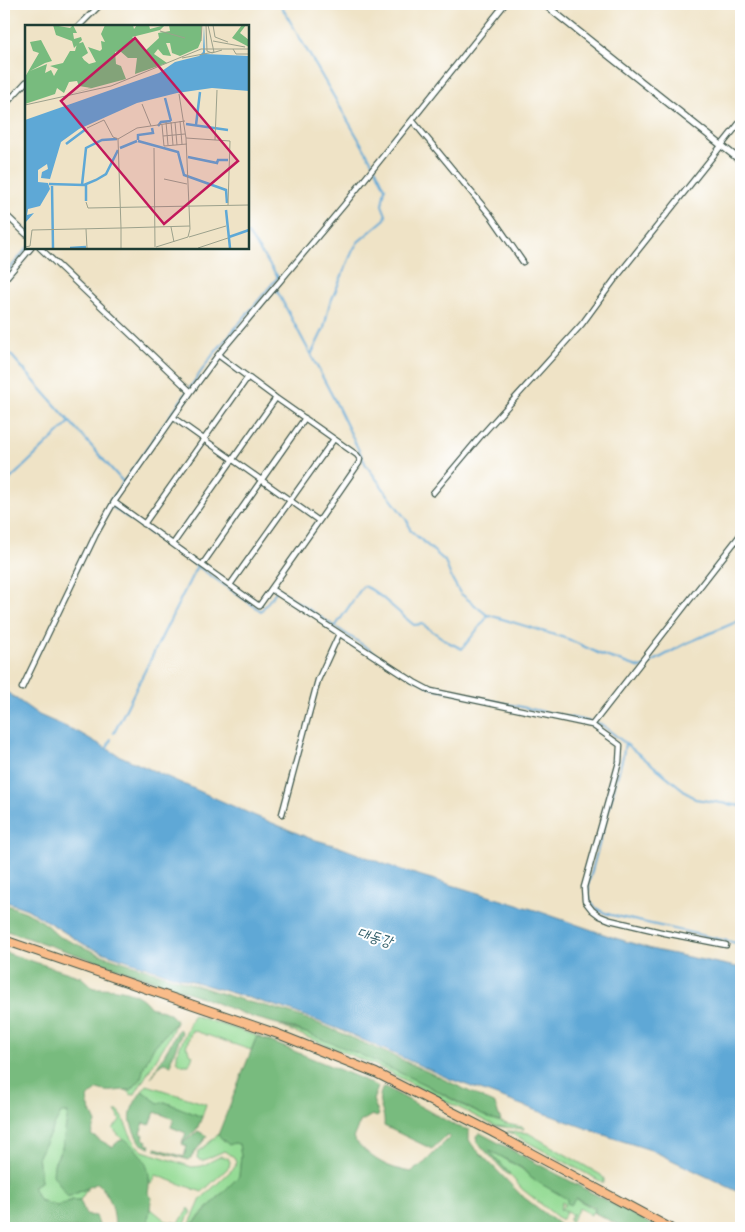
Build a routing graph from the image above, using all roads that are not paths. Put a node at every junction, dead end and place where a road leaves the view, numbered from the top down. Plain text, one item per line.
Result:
1 (101, 4) edge
2 (505, 4) edge
3 (544, 4) edge
4 (80, 25) edge
5 (25, 83) edge
6 (4, 106) edge
7 (412, 120) junction
8 (741, 121) edge
9 (722, 145) junction
10 (741, 161) edge
11 (4, 213) edge
12 (25, 233) edge
13 (30, 249) edge
14 (41, 249) edge
15 (523, 262) dead end
16 (4, 280) edge
17 (218, 355) junction
18 (248, 377) junction
19 (191, 392) junction
20 (276, 398) junction
21 (174, 418) junction
22 (305, 418) junction
23 (334, 439) junction
24 (204, 440) junction
25 (232, 460) junction
26 (261, 481) junction
27 (433, 493) dead end
28 (290, 501) junction
29 (114, 502) junction
30 (319, 521) junction
31 (144, 524) junction
32 (741, 534) edge
33 (173, 544) junction
34 (202, 564) junction
35 (230, 585) junction
36 (271, 589) junction
37 (339, 634) junction
38 (22, 688) dead end
39 (592, 724) junction
40 (282, 814) dead end
41 (4, 940) edge
42 (726, 945) dead end
43 (670, 1228) edge

1 - 4 street
2 - 7 street
3 - 9 street
5 - 6 street
7 - 15 street
7 - 17 street
8 - 9 street
9 - 10 street
9 - 27 street
11 - 12 street
13 - 16 street
14 - 19 street
17 - 18 street
17 - 19 street
18 - 20 street
18 - 24 street
19 - 21 street
20 - 22 street
20 - 25 street
21 - 24 street
21 - 29 street
22 - 23 street
22 - 26 street
23 - 28 street
23 - 30 street
24 - 25 street
24 - 31 street
25 - 26 street
25 - 33 street
26 - 28 street
26 - 34 street
28 - 30 street
28 - 35 street
29 - 31 street
29 - 38 street
30 - 36 street
31 - 33 street
32 - 39 street
33 - 34 street
34 - 35 street
35 - 36 street
36 - 37 street
37 - 39 street
37 - 40 street
39 - 42 street
41 - 43 highway

